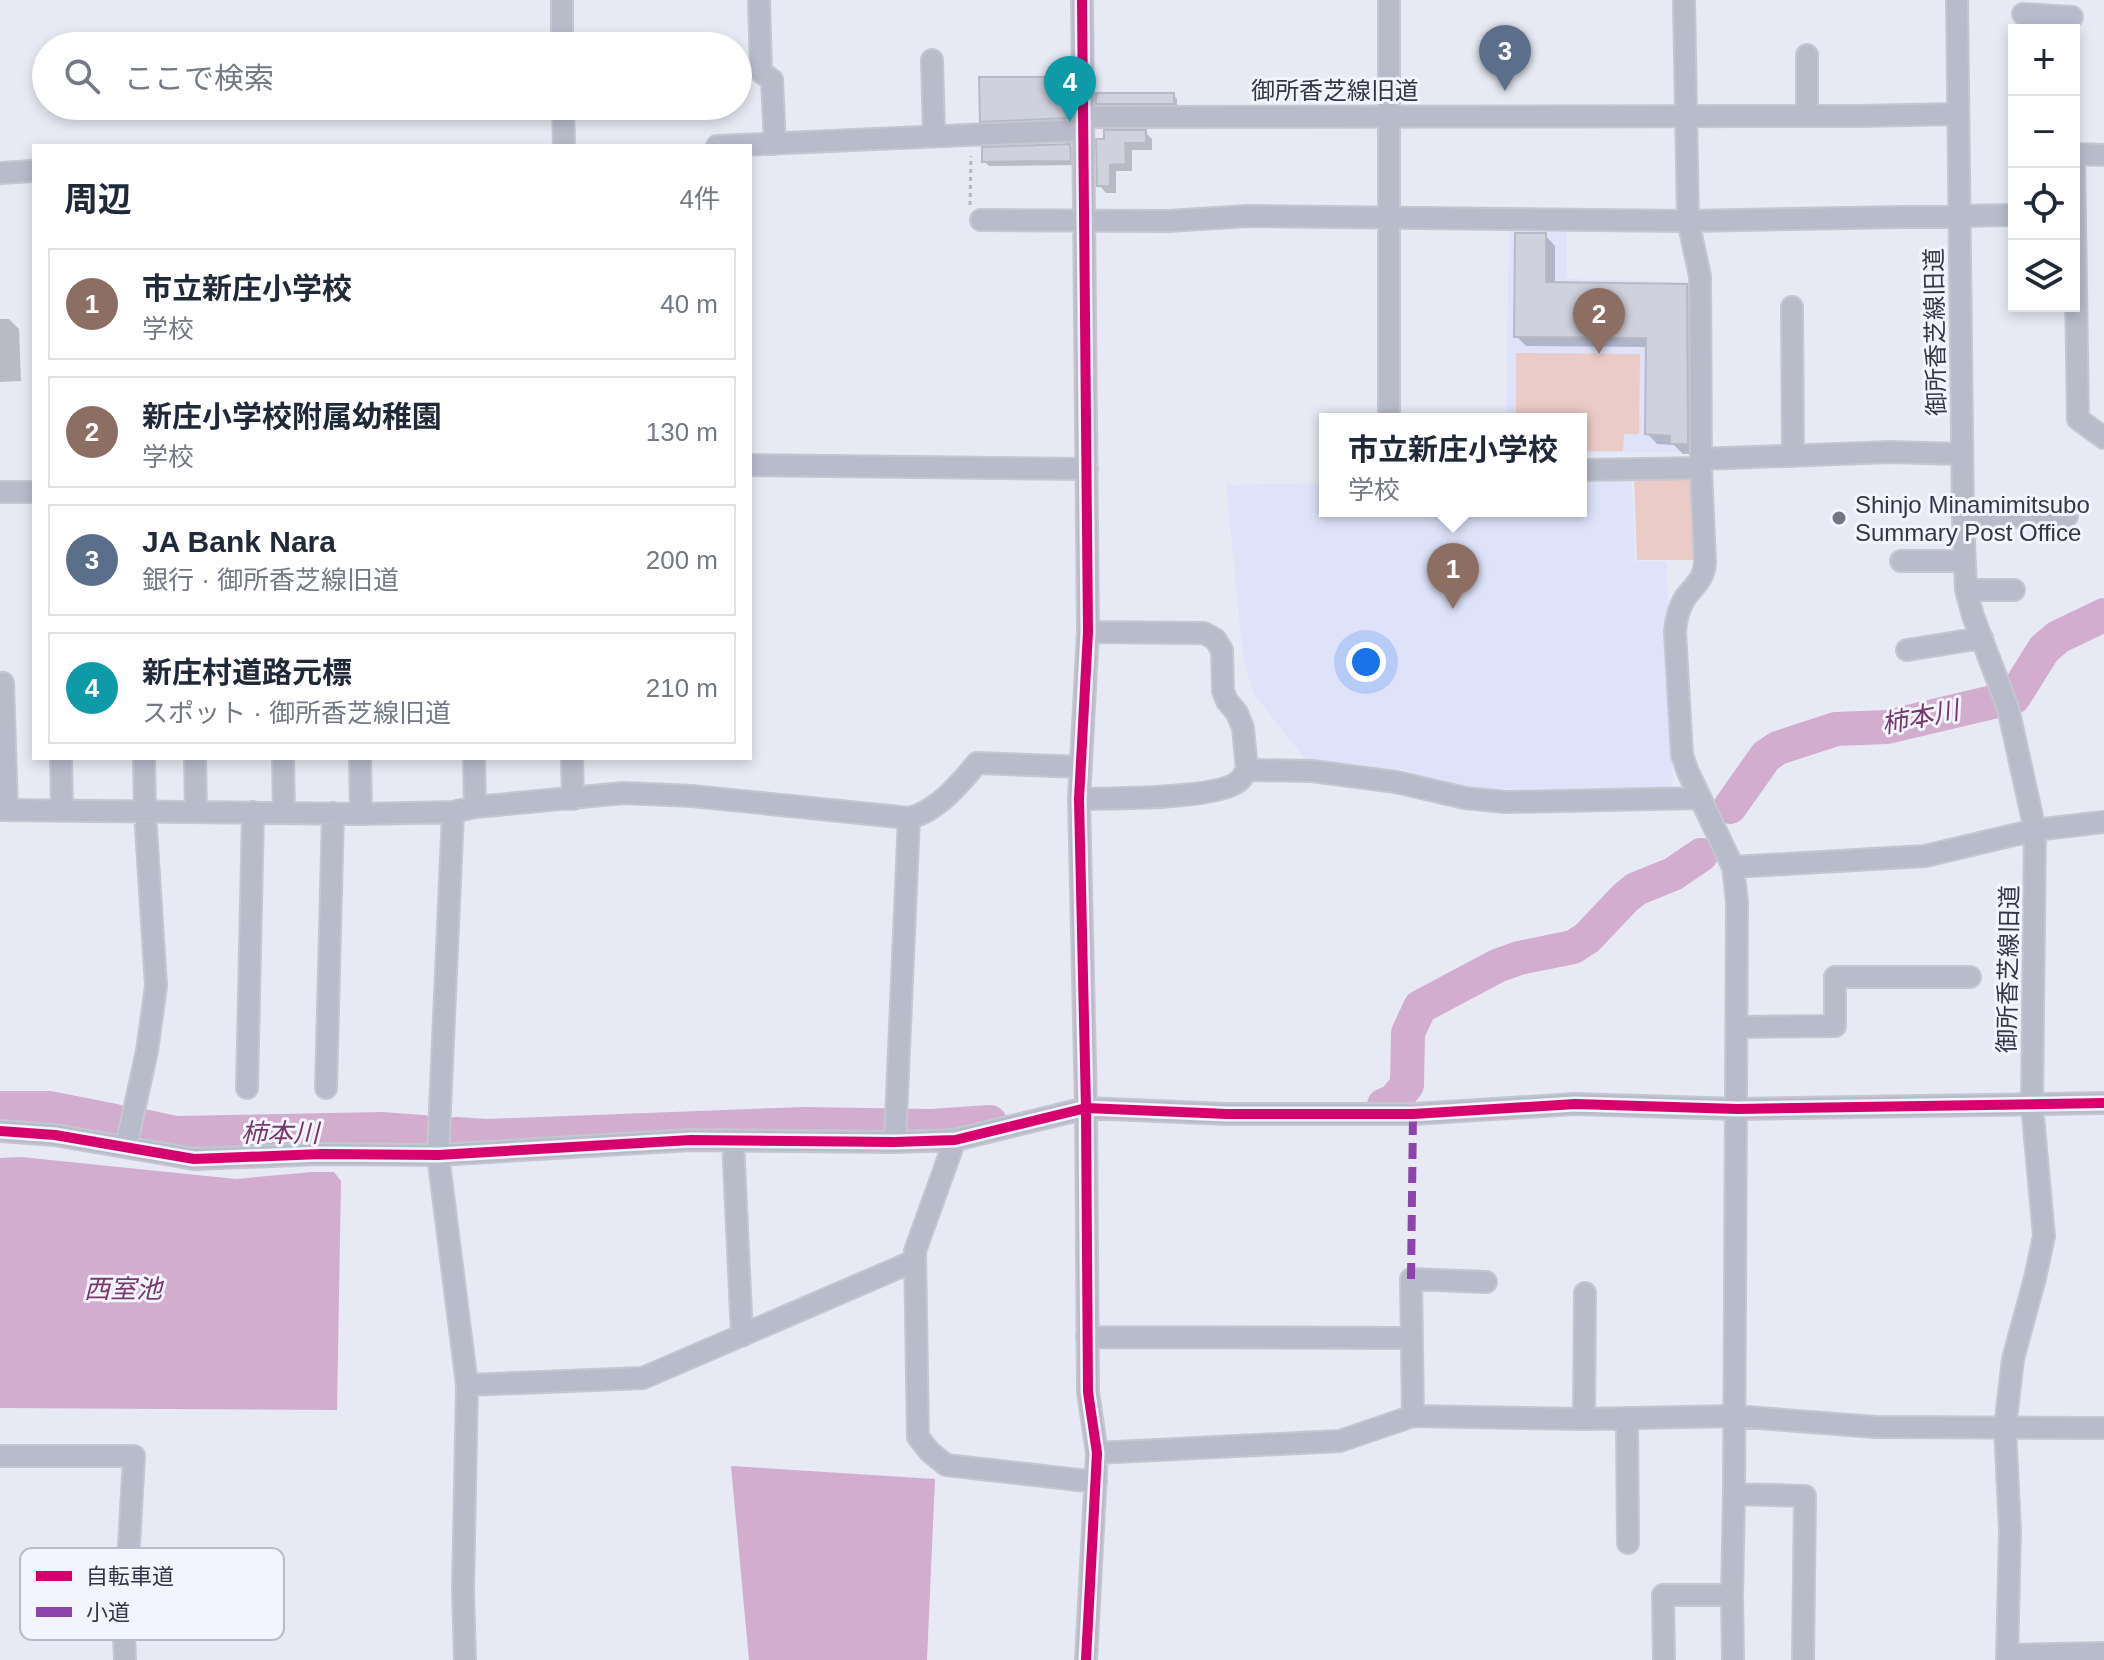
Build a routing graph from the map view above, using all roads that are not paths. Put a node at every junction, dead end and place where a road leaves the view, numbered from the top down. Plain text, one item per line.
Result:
1 (562, 0) edge
2 (759, 0) edge
3 (1082, 0) edge
4 (1389, 0) edge
5 (1684, 0) edge
6 (1957, 0) edge
7 (2023, 15) edge
8 (2072, 17) dead end
9 (562, 32) edge
10 (1807, 55) dead end
11 (932, 60) dead end
12 (1957, 114) junction
13 (1685, 115) junction
14 (1390, 116) junction
15 (1807, 116) junction
16 (563, 120) edge
17 (1083, 124) junction
18 (934, 136) junction
19 (564, 144) edge
20 (775, 144) junction
21 (752, 145) edge
22 (2104, 155) edge
23 (2080, 156) edge
24 (2074, 168) edge
25 (32, 171) edge
26 (0, 173) edge
27 (2008, 215) edge
28 (1960, 217) junction
29 (1390, 218) junction
30 (981, 220) road end
31 (1084, 221) junction
32 (1688, 221) junction
33 (1792, 307) dead end
34 (1389, 413) edge
35 (2104, 438) edge
36 (1962, 454) junction
37 (1793, 456) junction
38 (1701, 464) junction
39 (752, 465) edge
40 (1087, 469) junction
41 (1587, 470) edge
42 (0, 492) edge
43 (30, 492) edge
44 (2067, 516) dead end
45 (1963, 518) junction
46 (1901, 561) dead end
47 (1964, 561) junction
48 (1966, 590) junction
49 (2014, 590) dead end
50 (1088, 632) junction
51 (1982, 638) junction
52 (1907, 650) dead end
53 (3, 683) dead end
54 (61, 760) edge
55 (144, 760) edge
56 (195, 760) edge
57 (283, 760) edge
58 (360, 760) edge
59 (474, 760) edge
60 (572, 760) edge
61 (1081, 767) junction
62 (1247, 770) junction
63 (1700, 798) junction
64 (573, 799) junction
65 (1079, 799) junction
66 (475, 807) junction
67 (3, 810) edge
68 (62, 811) junction
69 (196, 811) junction
70 (145, 812) junction
71 (253, 812) junction
72 (453, 812) junction
73 (284, 813) junction
74 (333, 813) junction
75 (361, 814) junction
76 (909, 818) junction
77 (2104, 822) edge
78 (2035, 830) junction
79 (1733, 867) junction
80 (1970, 977) dead end
81 (1737, 1027) junction
82 (247, 1088) dead end
83 (326, 1088) dead end
84 (2104, 1103) edge
85 (2032, 1105) junction
86 (1086, 1108) junction
87 (1738, 1109) junction
88 (0, 1131) edge
89 (896, 1131) junction
90 (955, 1140) junction
91 (733, 1141) junction
92 (126, 1147) junction
93 (438, 1155) junction
94 (914, 1261) junction
95 (1486, 1282) dead end
96 (1585, 1293) dead end
97 (742, 1336) junction
98 (1087, 1337) junction
99 (1412, 1338) junction
100 (467, 1385) junction
101 (1413, 1416) junction
102 (1734, 1416) junction
103 (1584, 1419) junction
104 (1627, 1419) junction
105 (2005, 1427) junction
106 (2104, 1428) edge
107 (1097, 1453) junction
108 (0, 1456) edge
109 (1096, 1482) junction
110 (1734, 1494) junction
111 (1628, 1543) dead end
112 (129, 1548) edge
113 (1732, 1595) junction
114 (124, 1640) edge
115 (2104, 1653) edge
116 (2007, 1658) edge
117 (125, 1660) edge
118 (465, 1660) edge
119 (1086, 1660) edge
120 (1664, 1660) edge
121 (1733, 1660) edge
122 (1803, 1660) edge

1 - 9 street
2 - 20 street
3 - 17 street
4 - 14 street
5 - 13 street
6 - 12 street
7 - 8 street
10 - 15 street
11 - 18 street
12 - 15 street, 御所香芝線旧道
12 - 28 street, 御所香芝線旧道
13 - 14 street, 御所香芝線旧道
13 - 15 street, 御所香芝線旧道
13 - 32 street
14 - 17 street, 御所香芝線旧道
14 - 29 street
16 - 19 street
17 - 18 street, 御所香芝線旧道
17 - 31 street
18 - 20 street, 御所香芝線旧道
20 - 21 street, 御所香芝線旧道
22 - 23 street
24 - 35 street
25 - 26 street
27 - 28 street
28 - 32 street
28 - 36 street, 御所香芝線旧道
29 - 31 street
29 - 32 street
29 - 34 street
30 - 31 street
31 - 40 street
32 - 38 street
33 - 37 street
36 - 37 street
36 - 45 street, 御所香芝線旧道
37 - 38 street
38 - 41 street
38 - 63 street
39 - 40 street
40 - 50 street
42 - 43 street
44 - 45 street
45 - 47 street, 御所香芝線旧道
46 - 47 street
47 - 48 street, 御所香芝線旧道
48 - 49 street
48 - 51 street, 御所香芝線旧道
50 - 61 street
50 - 62 street
51 - 52 street
51 - 78 street, 御所香芝線旧道
53 - 67 street
54 - 68 street
55 - 70 street
56 - 69 street
57 - 73 street
58 - 75 street
59 - 66 street
60 - 64 street
61 - 65 street
61 - 76 street
62 - 63 street
62 - 65 street
63 - 79 street
64 - 66 street
64 - 76 street
65 - 86 street
66 - 72 street
67 - 68 street
68 - 70 street
69 - 70 street
69 - 71 street
70 - 92 street
71 - 73 street
71 - 82 street
72 - 75 street
72 - 93 street
73 - 74 street
74 - 75 street
74 - 83 street
76 - 89 street
77 - 78 street
78 - 79 street
78 - 85 street, 御所香芝線旧道
79 - 81 street
80 - 81 street
81 - 87 street
84 - 85 street
85 - 87 street
85 - 105 street, 御所香芝線旧道
86 - 87 street
86 - 90 street
86 - 98 street
87 - 102 street
88 - 92 street
89 - 90 street
89 - 91 street
90 - 94 street
91 - 93 street
91 - 97 street
92 - 93 street
93 - 100 street
94 - 97 street
94 - 109 street
95 - 99 street
96 - 103 street
97 - 100 street
98 - 99 street
98 - 107 street
99 - 101 street
100 - 118 street
101 - 103 street
101 - 107 street
102 - 104 street
102 - 105 street
102 - 110 street
103 - 104 street
104 - 111 street
105 - 106 street
105 - 116 street, 御所香芝線旧道
107 - 109 street
108 - 112 street
109 - 119 street
110 - 113 street
110 - 122 street
113 - 120 street
113 - 121 street
114 - 117 street
115 - 116 street

